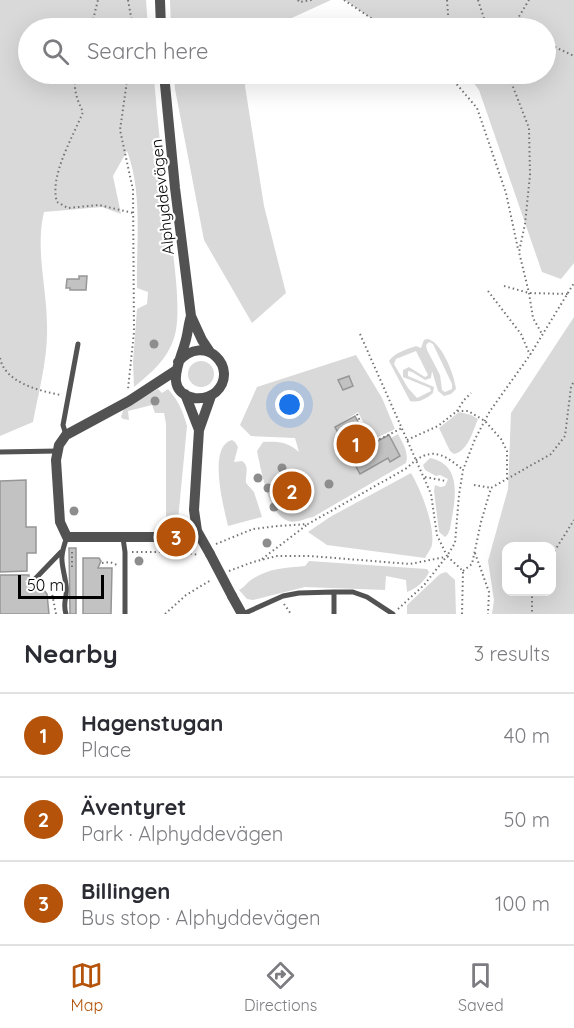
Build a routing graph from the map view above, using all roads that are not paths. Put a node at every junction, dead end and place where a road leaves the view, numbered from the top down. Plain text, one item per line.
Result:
1 (160, 0) edge
2 (161, 18) edge
3 (165, 84) edge
4 (191, 316) junction
5 (78, 344) dead end
6 (210, 352) junction
7 (176, 366) junction
8 (185, 394) junction
9 (211, 396) junction
10 (199, 430) junction
11 (66, 435) junction
12 (58, 451) junction
13 (0, 452) edge
14 (197, 531) junction
15 (122, 536) junction
16 (67, 537) junction
17 (61, 552) junction
18 (34, 580) dead end
19 (333, 592) junction
20 (66, 614) edge
21 (125, 614) edge
22 (243, 614) edge
23 (334, 614) edge
24 (394, 614) edge

1 - 2 street
3 - 4 street, Alphyddevägen
4 - 6 street, Alphyddevägen
4 - 7 street, Alphyddevägen
5 - 11 lane
6 - 7 street
6 - 9 street
7 - 8 street
7 - 11 street
8 - 9 street
8 - 10 street
9 - 10 street
10 - 14 street
11 - 12 street
12 - 13 lane
12 - 16 street
14 - 15 street
14 - 22 street, bridge
15 - 16 street
15 - 21 lane
16 - 17 lane
17 - 18 lane
17 - 20 lane
19 - 22 lane
19 - 23 lane
19 - 24 lane

